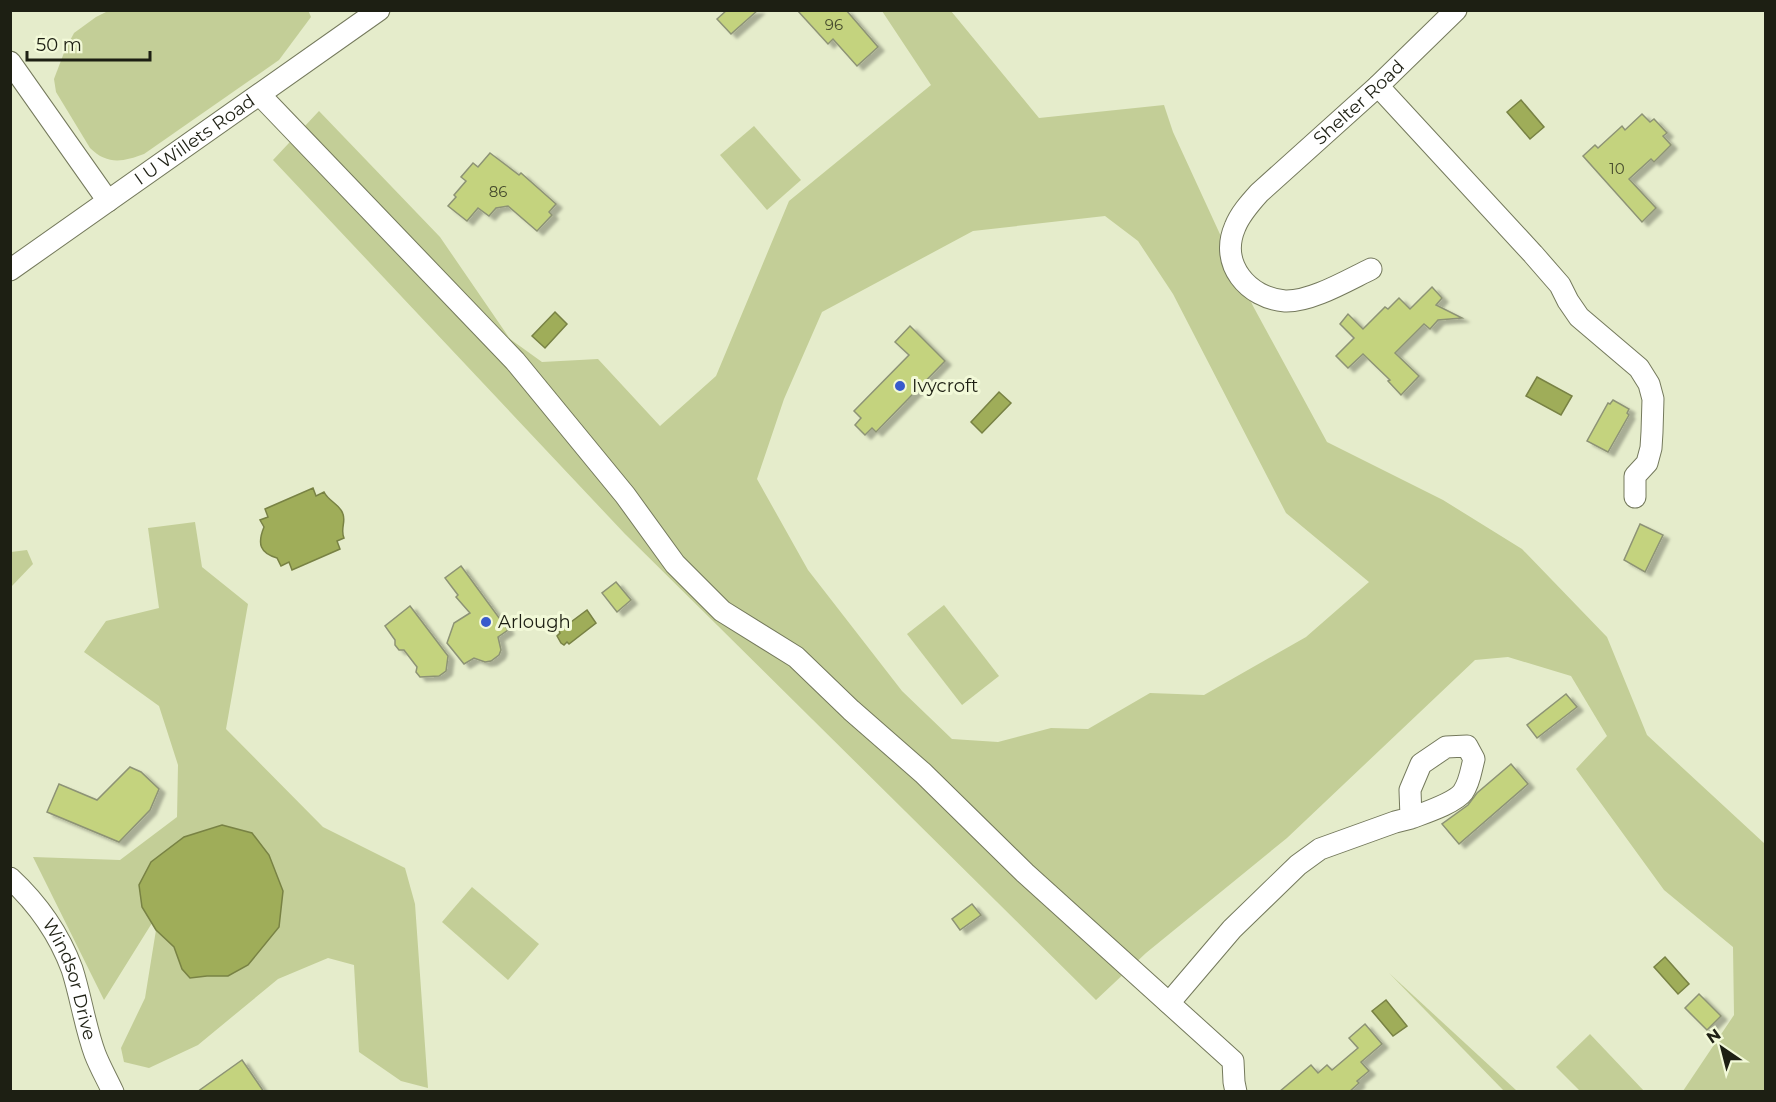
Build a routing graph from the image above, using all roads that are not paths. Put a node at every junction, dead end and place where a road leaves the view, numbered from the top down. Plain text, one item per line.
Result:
1 (379, 10) edge
2 (1456, 10) edge
3 (10, 62) edge
4 (1378, 86) junction
5 (260, 95) junction
6 (108, 201) junction
7 (1371, 269) dead end
8 (10, 270) edge
9 (1635, 497) dead end
10 (1411, 818) dead end
11 (10, 878) edge
12 (1169, 1003) junction
13 (113, 1092) edge
14 (1236, 1092) edge

1 - 5 street, I U Willets Road
2 - 4 street, Shelter Road
3 - 6 street
4 - 7 street, Shelter Road
4 - 9 street
5 - 6 street, I U Willets Road
5 - 12 street
6 - 8 street, I U Willets Road
10 - 12 street
11 - 13 street, Windsor Drive
12 - 14 street

